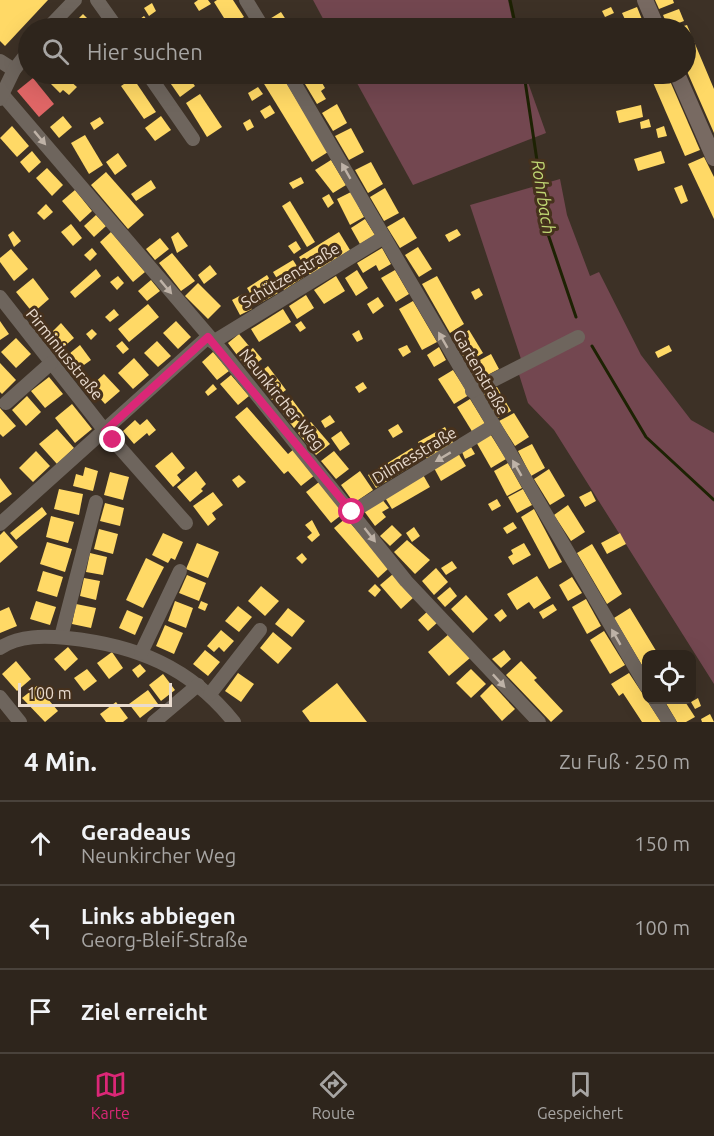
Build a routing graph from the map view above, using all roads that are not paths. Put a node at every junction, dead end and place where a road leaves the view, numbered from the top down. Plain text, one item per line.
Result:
1 (75, 0) edge
2 (97, 0) edge
3 (246, 0) edge
4 (645, 0) edge
5 (58, 18) edge
6 (110, 18) edge
7 (257, 18) edge
8 (653, 18) edge
9 (0, 61) edge
10 (18, 65) edge
11 (14, 70) junction
12 (155, 84) edge
13 (295, 84) edge
14 (681, 84) edge
15 (1, 96) edge
16 (193, 139) dead end
17 (714, 158) edge
18 (384, 237) junction
19 (0, 297) edge
20 (578, 337) dead end
21 (211, 339) junction
22 (51, 363) junction
23 (472, 391) junction
24 (6, 403) dead end
25 (493, 426) junction
26 (105, 431) junction
27 (96, 502) dead end
28 (352, 512) junction
29 (186, 523) dead end
30 (0, 524) edge
31 (180, 571) dead end
32 (260, 630) dead end
33 (61, 638) junction
34 (0, 648) edge
35 (141, 653) junction
36 (642, 679) edge
37 (198, 685) junction
38 (210, 694) junction
39 (0, 697) edge
40 (658, 704) edge
41 (20, 722) edge
42 (154, 722) edge
43 (234, 722) edge
44 (539, 722) edge
45 (669, 722) edge

1 - 5 street
2 - 6 street
3 - 7 street
4 - 8 main road
9 - 11 street
10 - 11 street
11 - 15 street
12 - 16 street
18 -> 13 street, Gartenstraße
14 - 17 main road
15 -> 21 street, Neunkircher Weg
18 - 21 street, Schützenstraße
23 -> 18 street, Gartenstraße
19 - 22 street, Pirminiusstraße
20 - 23 street
21 - 26 street, Schützenstraße
21 - 28 street, Neunkircher Weg
22 - 24 street
22 - 26 street, Pirminiusstraße
23 - 25 street, Gartenstraße
25 -> 28 street, Dilmesstraße
36 -> 25 street, Gartenstraße
26 - 29 street, Pirminiusstraße
26 - 30 street, Schützenstraße
27 - 33 street
28 -> 44 street, Neunkircher Weg
31 - 35 street
32 - 38 street
33 - 34 street
33 - 35 street
35 - 37 street
37 - 38 street
37 - 42 street
38 - 43 street
39 - 41 street
40 - 45 street

